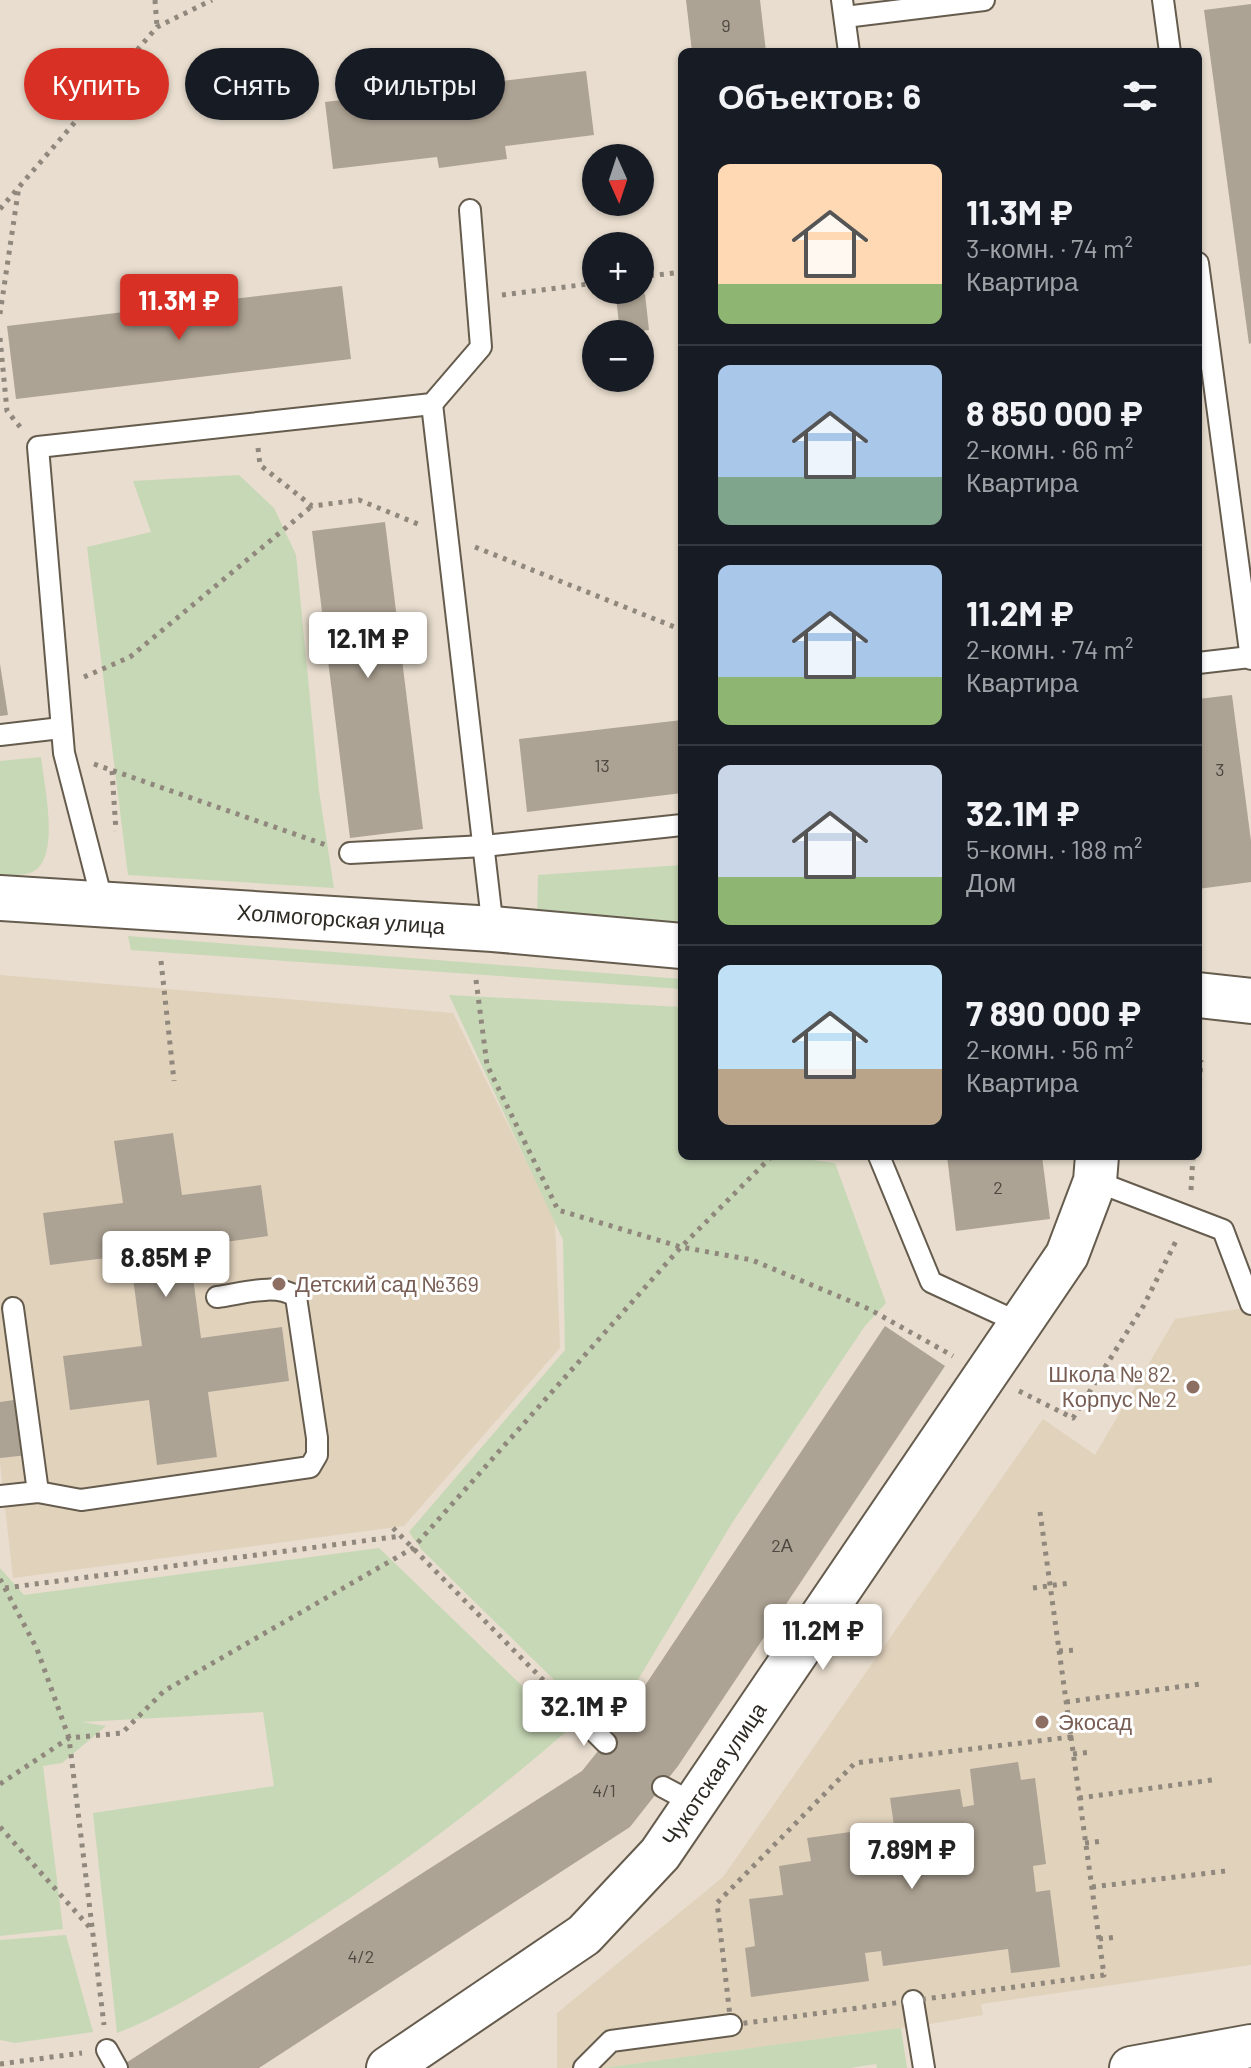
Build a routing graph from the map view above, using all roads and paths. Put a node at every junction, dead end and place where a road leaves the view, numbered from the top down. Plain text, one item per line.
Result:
1 (155, 0) edge
2 (212, 0) edge
3 (984, 0) edge
4 (1163, 0) edge
5 (844, 8) edge
6 (157, 27) junction
7 (849, 48) edge
8 (1169, 48) edge
9 (20, 185) junction
10 (0, 209) edge
11 (470, 210) dead end
12 (678, 272) edge
13 (654, 275) edge
14 (582, 285) edge
15 (1202, 293) edge
16 (477, 298) junction
17 (0, 314) edge
18 (0, 338) edge
19 (432, 404) junction
20 (0, 407) edge
21 (7, 411) junction
22 (38, 447) junction
23 (312, 506) dead end
24 (1251, 658) edge
25 (1202, 663) edge
26 (55, 681) junction
27 (61, 728) junction
28 (0, 735) edge
29 (64, 753) junction
30 (678, 825) edge
31 (484, 846) junction
32 (350, 853) joint
33 (0, 898) edge
34 (103, 904) junction
35 (493, 929) junction
36 (678, 946) edge
37 (161, 961) dead end
38 (476, 980) dead end
39 (1202, 995) edge
40 (1251, 1001) edge
41 (174, 1081) dead end
42 (768, 1160) edge
43 (881, 1160) edge
44 (1096, 1168) edge
45 (681, 1247) junction
46 (217, 1297) dead end
47 (1251, 1304) edge
48 (13, 1308) dead end
49 (1022, 1324) junction
50 (38, 1492) junction
51 (0, 1496) edge
52 (1040, 1512) dead end
53 (393, 1528) dead end
54 (401, 1536) junction
55 (413, 1548) junction
56 (0, 1579) edge
57 (1070, 1583) dead end
58 (1050, 1585) junction
59 (5, 1588) junction
60 (1033, 1588) dead end
61 (1076, 1650) dead end
62 (1059, 1651) junction
63 (1200, 1684) dead end
64 (1066, 1702) junction
65 (577, 1714) joint
66 (1071, 1737) junction
67 (69, 1738) junction
68 (606, 1743) dead end
69 (1092, 1752) dead end
70 (1073, 1754) junction
71 (1212, 1780) dead end
72 (0, 1784) edge
73 (1079, 1798) junction
74 (0, 1827) edge
75 (1103, 1841) dead end
76 (1085, 1843) junction
77 (1226, 1871) dead end
78 (1092, 1887) junction
79 (93, 1930) junction
80 (1117, 1937) dead end
81 (1099, 1939) junction
82 (913, 2001) junction
83 (731, 2025) junction
84 (1251, 2046) edge
85 (107, 2050) junction
86 (0, 2064) edge
87 (117, 2068) edge
88 (388, 2068) edge
89 (584, 2068) edge
90 (924, 2068) edge
91 (1131, 2068) edge

1 - 6 path
2 - 6 path
3 - 5 lane
4 - 8 lane
5 - 7 lane
6 - 9 path
9 - 10 path
9 - 17 path
11 - 16 lane
12 - 13 path
14 - 16 path
15 - 24 lane
16 - 19 lane
18 - 21 path
19 - 22 lane
19 - 31 lane
20 - 21 path
21 - 22 path
22 - 26 lane
23 - 26 path
24 - 25 lane
26 - 27 lane
27 - 28 lane
27 - 29 lane
29 - 32 path
29 - 34 lane
30 - 31 lane
31 - 32 lane
31 - 35 lane
33 - 34 main road, Холмогорская улица
34 - 35 main road, Холмогорская улица
35 - 36 main road, Холмогорская улица
37 - 41 path
38 - 45 path
39 - 40 main road
42 - 45 path
43 - 49 lane
44 - 47 lane
44 - 49 street, Чукотская улица
45 - 55 path
46 - 50 lane
48 - 50 lane
49 - 88 street, Чукотская улица
50 - 51 lane
52 - 58 path
53 - 54 path
54 - 55 path
54 - 59 path
55 - 65 path
55 - 67 path
56 - 59 path
57 - 58 path
58 - 60 path
58 - 62 path
59 - 67 path
61 - 62 path
62 - 64 path
63 - 64 path
64 - 66 path
65 - 68 lane
66 - 70 path
66 - 83 path
67 - 72 path
67 - 79 path
69 - 70 path
70 - 73 path
71 - 73 path
73 - 76 path
74 - 79 path
75 - 76 path
76 - 78 path
77 - 78 path
78 - 81 path
79 - 85 path
80 - 81 path
81 - 82 path
82 - 83 path
82 - 90 lane
83 - 89 lane
84 - 91 street
85 - 86 path
85 - 87 lane

